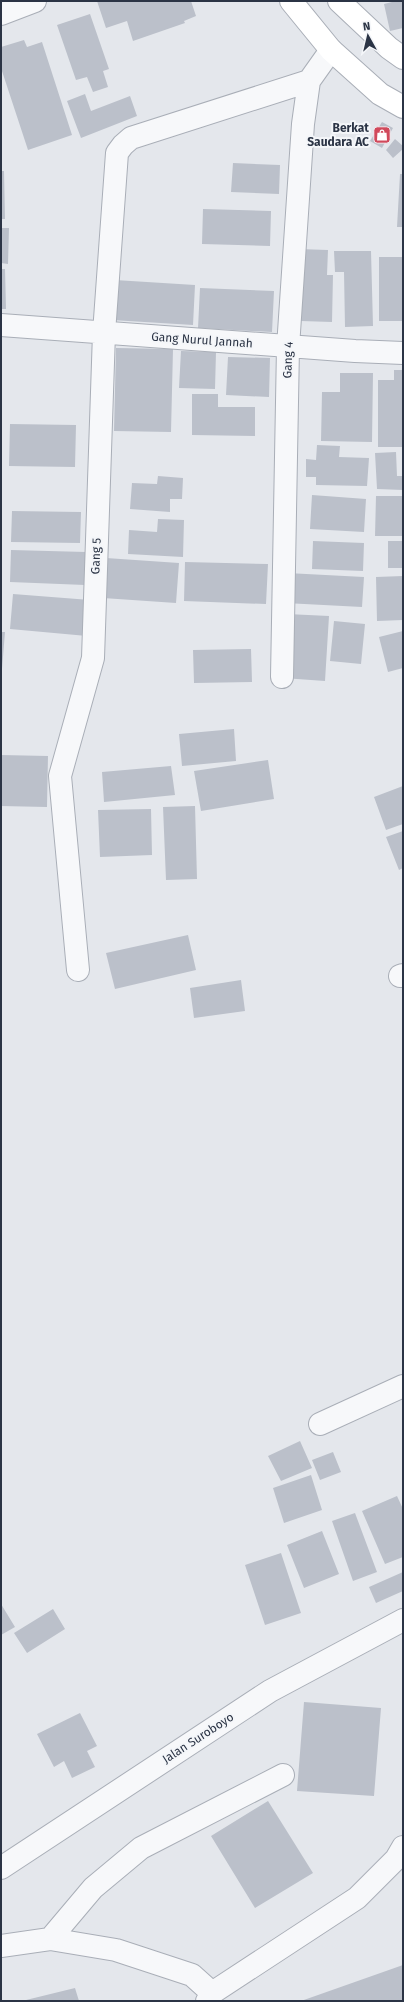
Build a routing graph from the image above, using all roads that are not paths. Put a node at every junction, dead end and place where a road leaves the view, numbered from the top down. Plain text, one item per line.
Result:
1 (35, 1) edge
2 (291, 1) edge
3 (339, 1) edge
4 (1, 14) edge
5 (331, 50) junction
6 (403, 58) edge
7 (310, 81) junction
8 (403, 108) edge
9 (1, 325) edge
10 (104, 333) junction
11 (288, 347) junction
12 (403, 353) edge
13 (282, 678) dead end
14 (78, 970) dead end
15 (403, 1386) edge
16 (320, 1424) dead end
17 (403, 1620) edge
18 (283, 1775) dead end
19 (403, 1847) edge
20 (1, 1868) edge
21 (50, 1939) junction
22 (1, 1946) edge
23 (209, 1997) edge

1 - 4 street
2 - 5 main road
3 - 6 main road
5 - 7 street, Gang 4
5 - 8 main road
7 - 10 street, Gang 5
7 - 11 street, Gang 4
9 - 10 street, Gang Nurul Jannah
10 - 11 street, Gang Nurul Jannah
10 - 14 street, Gang 5
11 - 12 street, Gang Nurul Jannah
11 - 13 street, Gang 4
15 - 16 street
17 - 20 street, Jalan Suroboyo
18 - 21 street
19 - 23 street
21 - 22 street
21 - 23 street

